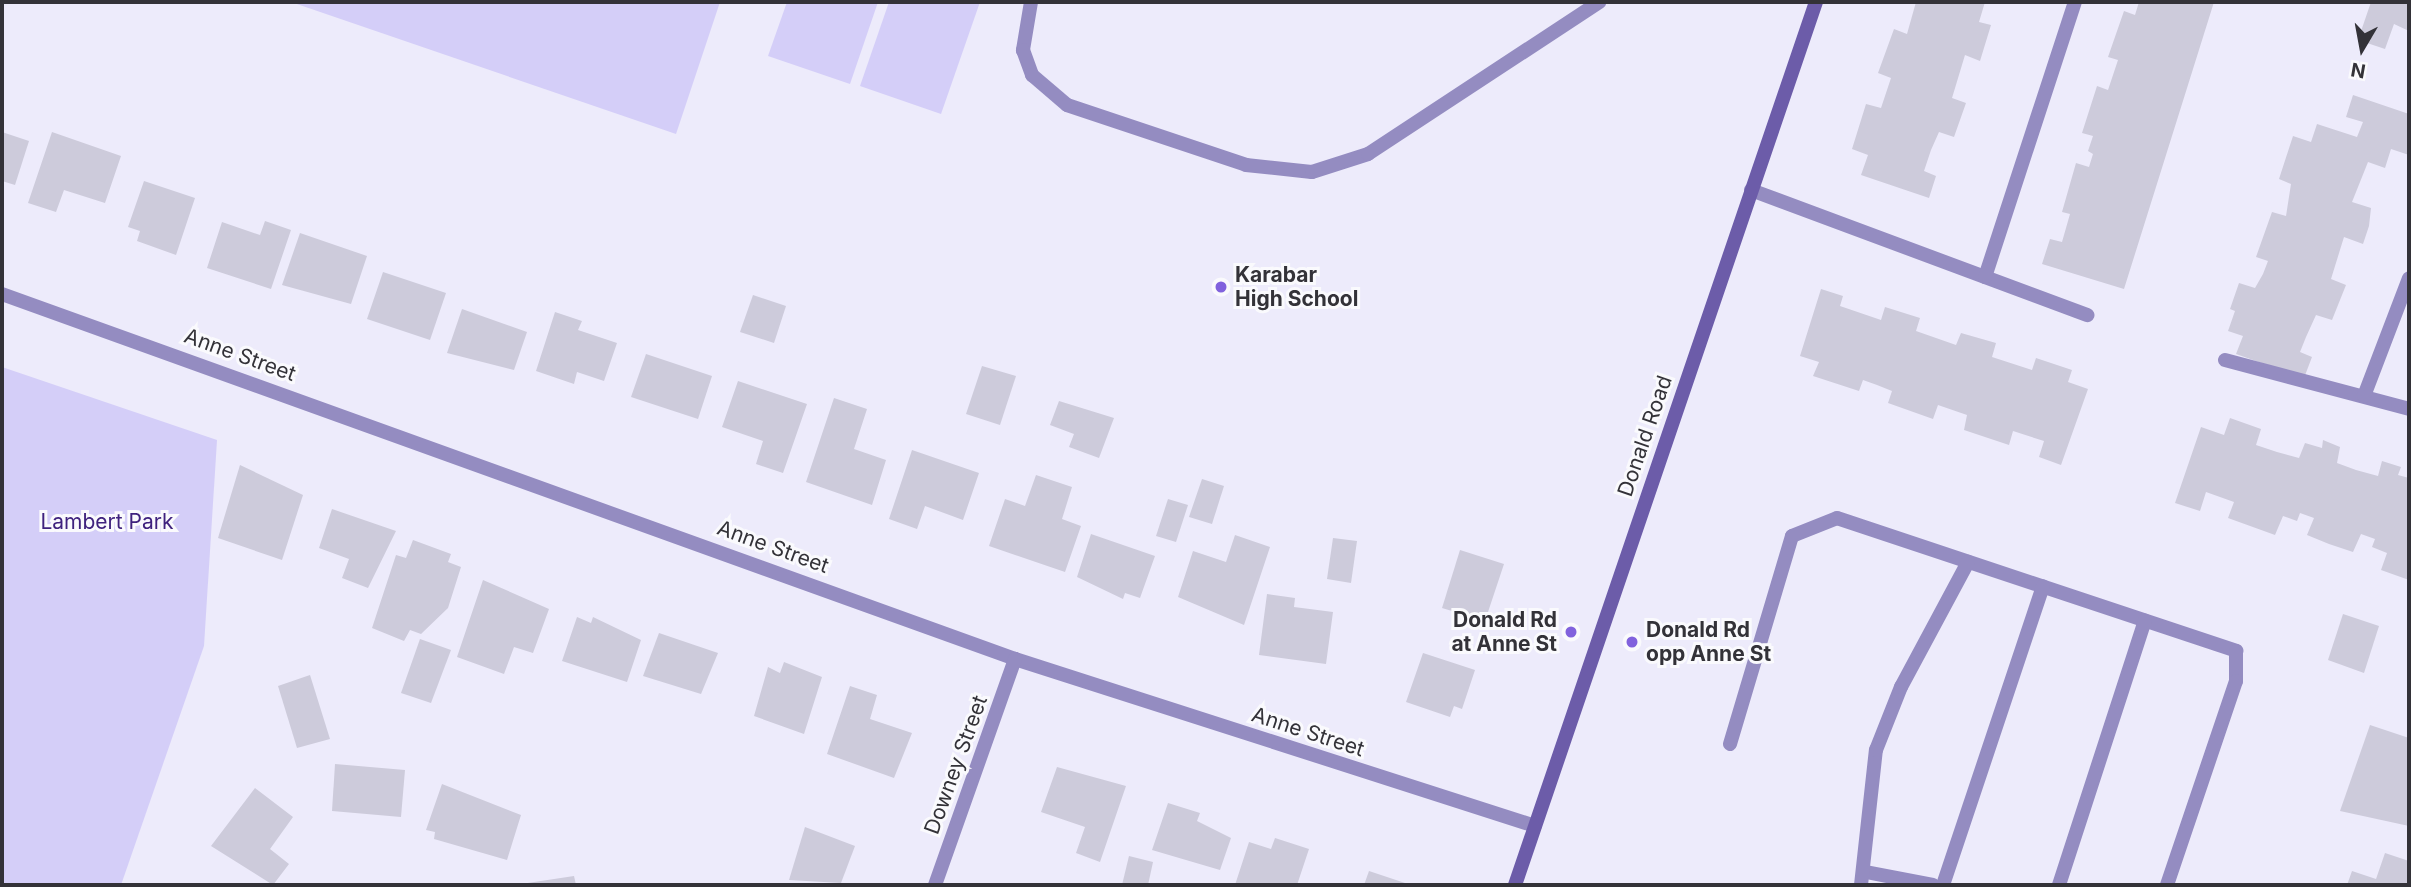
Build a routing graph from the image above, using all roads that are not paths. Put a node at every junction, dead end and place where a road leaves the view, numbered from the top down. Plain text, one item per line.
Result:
1 (1031, 2) edge
2 (1599, 2) edge
3 (1816, 2) edge
4 (2076, 2) edge
5 (1751, 190) junction
6 (1985, 277) junction
7 (2409, 278) edge
8 (2, 294) edge
9 (2088, 315) dead end
10 (2225, 360) dead end
11 (2364, 396) junction
12 (2409, 409) edge
13 (1968, 562) junction
14 (2043, 586) junction
15 (2145, 621) junction
16 (1015, 659) junction
17 (1730, 744) dead end
18 (1535, 826) junction
19 (1863, 879) edge
20 (935, 885) edge
21 (1515, 885) edge
22 (1933, 885) edge
23 (1943, 885) edge
24 (2059, 885) edge
25 (2167, 885) edge

1 - 2 street
3 - 5 street, Donald Road
4 - 6 street
5 - 6 street
5 - 18 street, Donald Road
6 - 9 street
7 - 11 street
8 - 16 street, Anne Street
10 - 11 street
11 - 12 street
13 - 14 street
13 - 17 street
13 - 19 street
14 - 15 street
14 - 23 street
15 - 24 street
15 - 25 street
16 - 18 street, Anne Street
16 - 20 street, Downey Street
18 - 21 street, Donald Road
19 - 22 street

